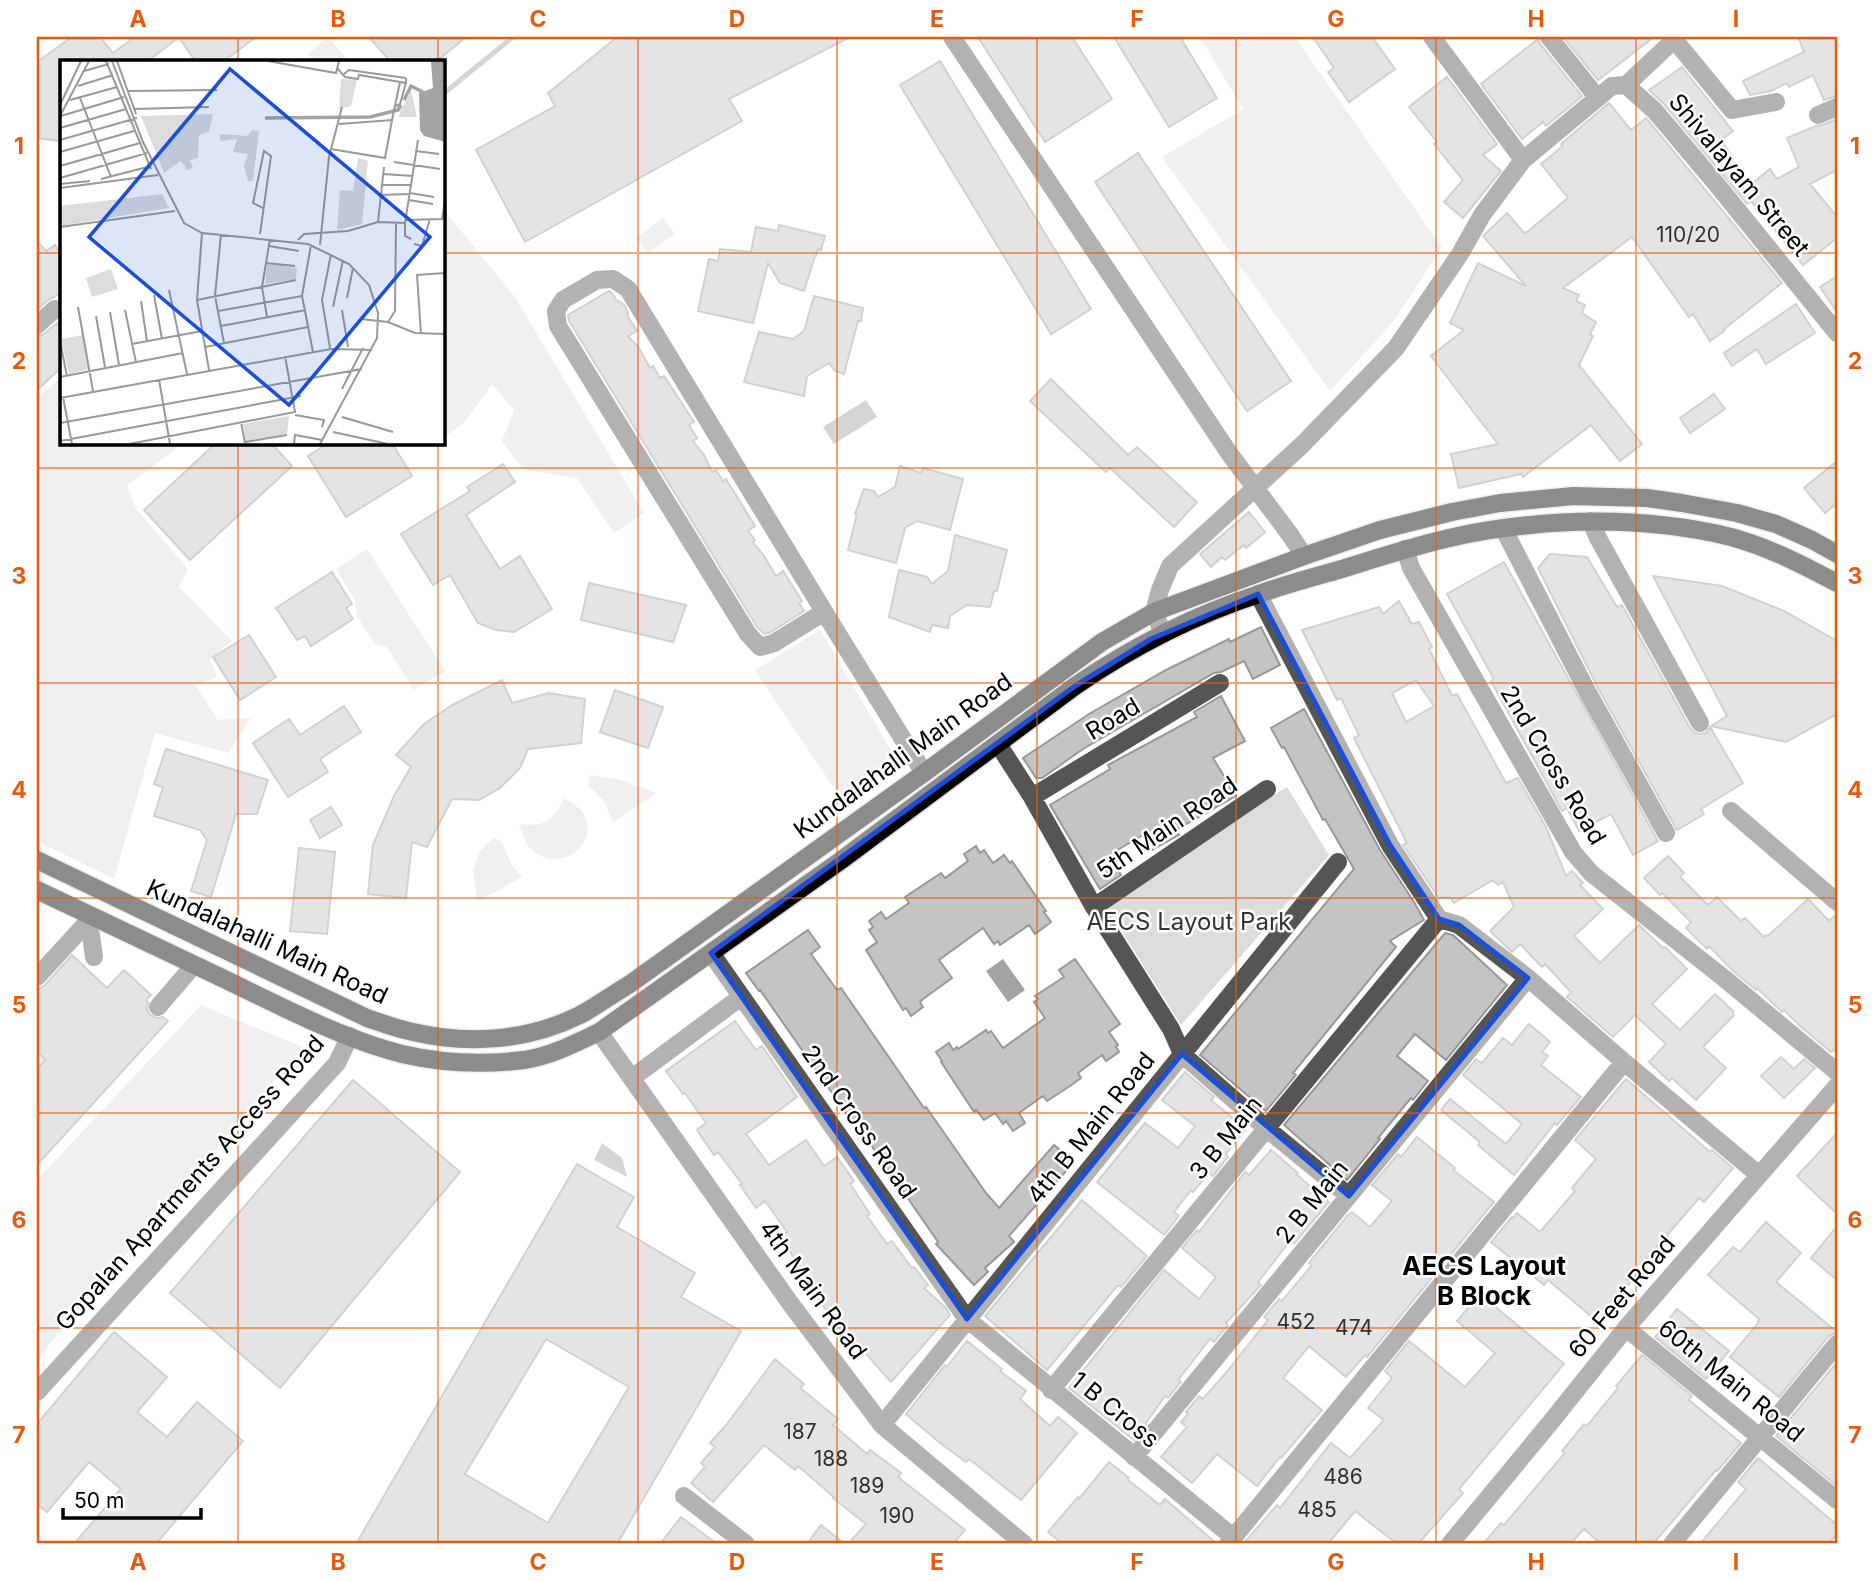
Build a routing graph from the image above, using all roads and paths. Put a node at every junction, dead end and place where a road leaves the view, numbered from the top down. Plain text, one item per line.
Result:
1 (952, 37) edge
2 (1432, 37) edge
3 (1549, 37) edge
4 (1673, 38) edge
5 (1626, 85) junction
6 (1598, 97) junction
7 (1776, 102) dead end
8 (1837, 107) edge
9 (1818, 116) dead end
10 (1523, 160) junction
11 (55, 309) dead end
12 (37, 325) edge
13 (1837, 333) edge
14 (1255, 487) junction
15 (1591, 521) junction
16 (1503, 528) junction
17 (1405, 549) junction
18 (1837, 554) edge
19 (1304, 556) junction
20 (1837, 583) edge
21 (1258, 594) junction
22 (824, 612) junction
23 (1154, 612) junction
24 (1163, 634) junction
25 (1220, 683) dead end
26 (1700, 723) dead end
27 (998, 744) junction
28 (924, 773) junction
29 (1267, 789) dead end
30 (1032, 797) junction
31 (1731, 811) dead end
32 (1666, 833) dead end
33 (37, 860) edge
34 (1338, 862) dead end
35 (37, 890) edge
36 (1837, 902) edge
37 (1094, 907) junction
38 (1439, 919) junction
39 (88, 921) junction
40 (711, 953) junction
41 (94, 957) dead end
42 (194, 965) junction
43 (37, 977) edge
44 (1528, 978) junction
45 (741, 998) junction
46 (158, 1007) dead end
47 (599, 1032) junction
48 (350, 1036) junction
49 (1182, 1054) junction
50 (1624, 1062) junction
51 (1837, 1072) edge
52 (632, 1078) junction
53 (1837, 1086) edge
54 (1266, 1128) junction
55 (1759, 1175) junction
56 (1349, 1196) junction
57 (967, 1320) junction
58 (1626, 1328) junction
59 (1837, 1344) edge
60 (1051, 1390) junction
61 (37, 1392) edge
62 (882, 1424) junction
63 (1761, 1437) junction
64 (1134, 1457) junction
65 (684, 1496) dead end
66 (1837, 1500) edge
67 (1231, 1541) edge
68 (746, 1544) edge
69 (1024, 1544) edge
70 (1450, 1544) edge
71 (1672, 1544) edge

1 - 14 street
2 - 10 street
3 - 6 street
4 - 5 street
4 - 7 street
5 - 6 street
5 - 13 street, Shivalayam Street
6 - 10 street
8 - 9 street
10 - 14 street
11 - 12 street
14 - 19 street
14 - 23 street
15 - 16 main road, Kundalahalli Main Road
15 - 20 main road, Kundalahalli Main Road
15 - 26 street
16 - 17 main road, Kundalahalli Main Road
16 - 32 street
17 - 21 main road, Kundalahalli Main Road
17 - 51 street, 2nd Cross Road
18 - 19 main road, Kundalahalli Main Road
19 - 23 main road, Kundalahalli Main Road
21 - 24 main road, Kundalahalli Main Road
21 - 38 street
22 - 22 street
22 - 28 street
23 - 24 street
23 - 28 main road, Kundalahalli Main Road
24 - 27 main road, Kundalahalli Main Road
25 - 30 street, Road
27 - 30 street
27 - 40 main road, Kundalahalli Main Road
28 - 33 main road, Kundalahalli Main Road
29 - 37 street, 5th Main Road
30 - 37 street
31 - 36 street
34 - 49 street, 4th B Main Road
35 - 39 main road, Kundalahalli Main Road
37 - 49 street
38 - 44 street
38 - 54 street, 3 B Main
39 - 41 street
39 - 42 main road, Kundalahalli Main Road
39 - 43 street
40 - 45 street, 2nd Cross Road
40 - 47 main road, Kundalahalli Main Road
42 - 46 street
42 - 48 main road, Kundalahalli Main Road
44 - 50 street
44 - 56 street, 2 B Main
45 - 52 street
45 - 57 street, 2nd Cross Road
47 - 48 main road, Kundalahalli Main Road
47 - 52 street, 4th Main Road
48 - 61 street, Gopalan Apartments Access Road
49 - 54 street
49 - 57 street, 4th B Main Road
50 - 55 street
50 - 67 street
52 - 62 street, 4th Main Road
53 - 55 street, 60 Feet Road
54 - 56 street
54 - 60 street, 3 B Main
55 - 58 street, 60 Feet Road
56 - 64 street, 2 B Main
57 - 60 street, 1 B Cross
57 - 62 street, 4th B Main Road
58 - 63 street, 60th Main Road
58 - 70 street, 60 Feet Road
59 - 63 street
60 - 64 street, 1 B Cross
62 - 69 street, 4th Main Road
63 - 66 street, 60th Main Road
63 - 71 street
64 - 67 street, 1 B Cross
65 - 68 street

